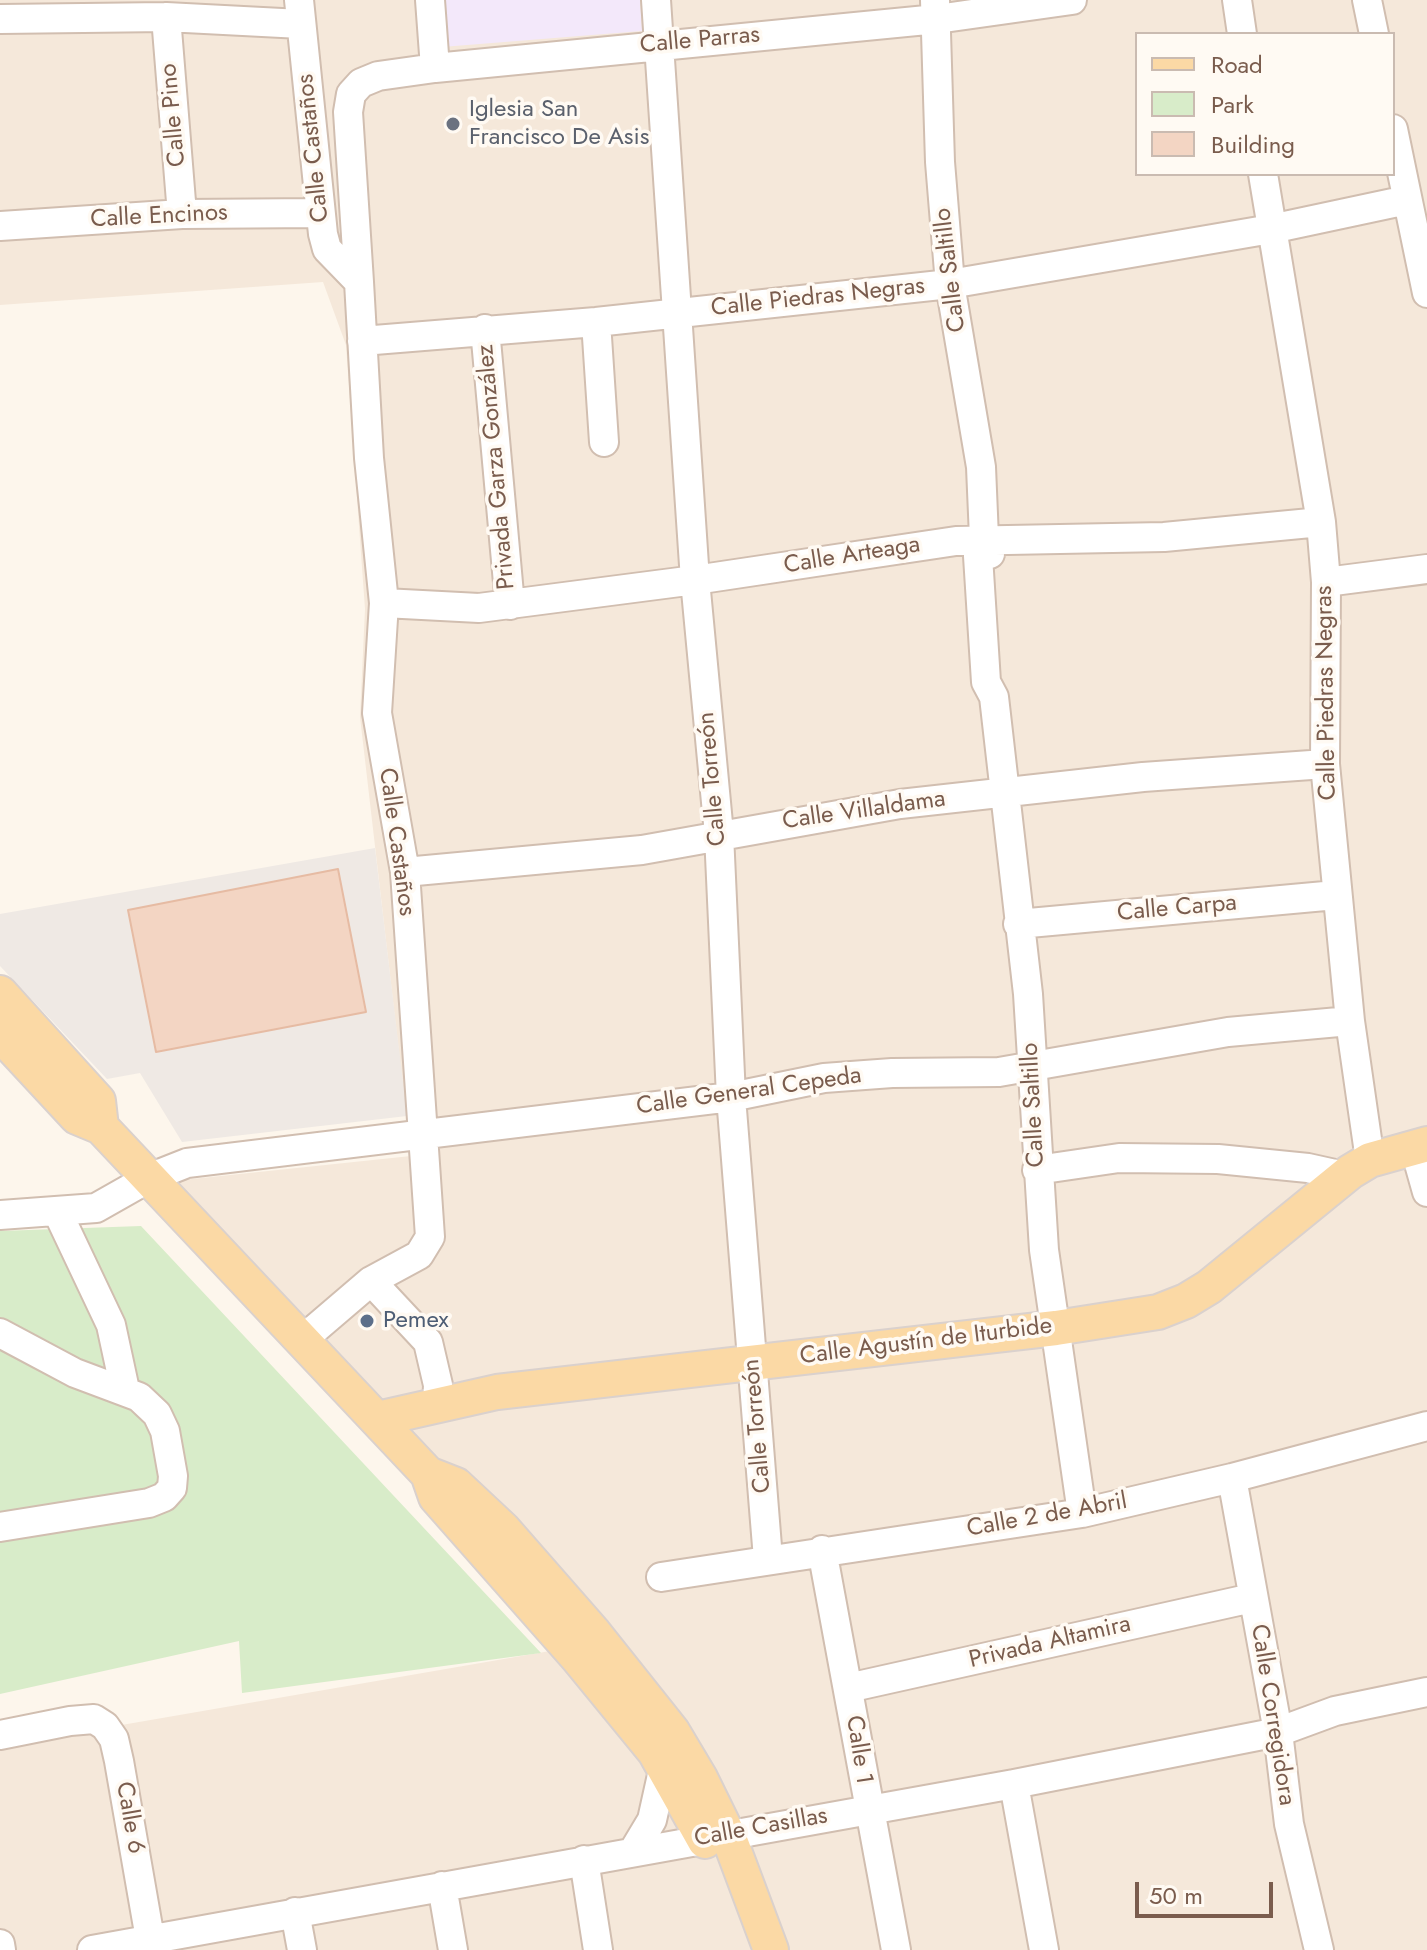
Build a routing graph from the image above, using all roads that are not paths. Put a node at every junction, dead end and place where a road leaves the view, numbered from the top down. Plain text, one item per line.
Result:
1 (430, 0) edge
2 (656, 0) edge
3 (1072, 0) edge
4 (1237, 0) edge
5 (1367, 0) edge
6 (936, 10) edge
7 (300, 12) edge
8 (166, 17) junction
9 (0, 19) edge
10 (1242, 32) edge
11 (1374, 32) edge
12 (659, 45) junction
13 (435, 68) junction
14 (348, 112) joint
15 (1395, 139) edge
16 (1263, 176) edge
17 (1407, 200) junction
18 (319, 213) junction
19 (182, 214) junction
20 (0, 226) edge
21 (1271, 229) junction
22 (359, 282) junction
23 (950, 284) junction
24 (1427, 293) edge
25 (675, 313) junction
26 (596, 322) junction
27 (485, 329) junction
28 (362, 341) junction
29 (604, 442) dead end
30 (1321, 522) junction
31 (984, 538) junction
32 (1427, 569) edge
33 (695, 580) junction
34 (1326, 582) junction
35 (384, 603) junction
36 (510, 605) junction
37 (1325, 764) junction
38 (1003, 793) junction
39 (719, 834) junction
40 (405, 872) junction
41 (1336, 895) junction
42 (1018, 924) junction
43 (0, 993) edge
44 (1350, 1021) junction
45 (0, 1034) edge
46 (1031, 1065) junction
47 (731, 1097) junction
48 (101, 1127) junction
49 (422, 1132) junction
50 (1421, 1145) edge
51 (1357, 1168) junction
52 (1037, 1170) junction
53 (149, 1178) junction
54 (1427, 1192) edge
55 (57, 1211) junction
56 (0, 1215) edge
57 (371, 1281) junction
58 (1056, 1328) junction
59 (0, 1333) edge
60 (302, 1340) junction
61 (753, 1363) junction
62 (125, 1390) junction
63 (437, 1405) junction
64 (377, 1419) junction
65 (1427, 1426) edge
66 (428, 1474) junction
67 (1232, 1478) junction
68 (1082, 1513) junction
69 (0, 1527) edge
70 (822, 1550) junction
71 (768, 1559) junction
72 (661, 1577) dead end
73 (1252, 1598) junction
74 (848, 1688) junction
75 (1427, 1692) edge
76 (1278, 1732) junction
77 (0, 1735) edge
78 (664, 1766) junction
79 (1014, 1784) junction
80 (868, 1810) junction
81 (715, 1837) junction
82 (634, 1850) junction
83 (584, 1860) junction
84 (442, 1886) junction
85 (295, 1912) junction
86 (0, 1944) edge
87 (151, 1945) edge
88 (1, 1950) edge
89 (92, 1950) edge
90 (302, 1950) edge
91 (453, 1950) edge
92 (598, 1950) edge
93 (748, 1950) edge
94 (771, 1950) edge
95 (896, 1950) edge
96 (1044, 1950) edge
97 (1319, 1950) edge

1 - 13 street
2 - 12 street, Calle Torreón
3 - 6 street, Calle Parras
4 - 10 street
5 - 11 street
6 - 12 street, Calle Parras
6 - 23 street, Calle Saltillo
7 - 8 street
7 - 18 street, Calle Castaños
8 - 9 street
8 - 19 street, Calle Pino
12 - 13 street, Calle Parras
12 - 25 street, Calle Torreón
13 - 14 street, Calle Parras
14 - 22 street, Calle Castaños
15 - 17 street
16 - 21 street, Calle Piedras Negras
17 - 21 street, Calle Piedras Negras
17 - 24 street
18 - 19 street, Calle Encinos
18 - 22 street, Calle Castaños
19 - 20 street, Calle Encinos
21 - 23 street, Calle Piedras Negras
21 - 30 street, Calle Piedras Negras
22 - 28 street, Calle Castaños
23 - 25 street, Calle Piedras Negras
23 - 31 street, Calle Saltillo
25 - 26 street, Calle Piedras Negras
25 - 33 street, Calle Torreón
26 - 27 street, Calle Piedras Negras
26 - 29 street
27 - 28 street, Calle Piedras Negras
27 - 36 street, Privada Garza González
28 - 35 street, Calle Castaños
30 - 31 street, Calle Arteaga
30 - 34 street, Calle Piedras Negras
31 - 33 street, Calle Arteaga
31 - 38 street, Calle Saltillo
32 - 34 street
33 - 36 street, Calle Arteaga
33 - 39 street, Calle Torreón
34 - 37 street, Calle Piedras Negras
35 - 36 street, Calle Arteaga
35 - 40 street, Calle Castaños
37 - 38 street, Calle Villaldama
37 - 41 street, Calle Piedras Negras
38 - 39 street, Calle Villaldama
38 - 42 street, Calle Saltillo
39 - 40 street, Calle Villaldama
39 - 47 street, Calle Torreón
40 - 49 street, Calle Castaños
41 - 42 street, Calle Carpa
41 - 44 street, Calle Piedras Negras
42 - 46 street, Calle Saltillo
43 - 48 main road
44 - 46 street, Calle General Cepeda
44 - 51 street, Calle Piedras Negras
45 - 48 main road
46 - 47 street, Calle General Cepeda
46 - 52 street, Calle Saltillo
47 - 49 street, Calle General Cepeda
47 - 61 street, Calle Torreón
48 - 53 main road
49 - 53 street, Calle General Cepeda
49 - 57 street, Calle Castaños
50 - 51 main road, Calle Agustín de Iturbide
50 - 54 street
51 - 52 street
51 - 58 main road, Calle Agustín de Iturbide
52 - 58 street, Calle Saltillo
53 - 55 street, Calle General Cepeda
53 - 60 main road
55 - 56 street, Calle General Cepeda
55 - 62 street
57 - 60 street, Calle Castaños
57 - 63 street
58 - 61 main road, Calle Agustín de Iturbide
58 - 68 street, Calle Saltillo
59 - 62 street
60 - 64 main road
61 - 63 main road, Calle Agustín de Iturbide
61 - 71 street, Calle Torreón
62 - 69 street
63 - 64 main road, Calle Agustín de Iturbide
64 - 66 main road
65 - 67 street, Calle 2 de Abril
66 - 78 main road
66 - 81 main road
67 - 68 street, Calle 2 de Abril
67 - 73 street, Calle Corregidora
68 - 70 street, Calle 2 de Abril
70 - 71 street, Calle 2 de Abril
70 - 74 street, Calle 1
71 - 72 street, Calle 2 de Abril
73 - 74 street, Privada Altamira
73 - 76 street, Calle Corregidora
74 - 80 street, Calle 1
75 - 76 street, Calle Casillas
76 - 79 street, Calle Casillas
76 - 97 street, Calle Corregidora
77 - 87 street, Calle 6
78 - 81 main road
78 - 82 street
79 - 80 street, Calle Casillas
79 - 96 street
80 - 81 street, Calle Casillas
80 - 95 street, Calle 1
81 - 82 street, Calle Casillas
81 - 93 main road
81 - 94 main road
82 - 83 street, Calle Casillas
83 - 84 street, Calle Casillas
83 - 92 street
84 - 85 street, Calle Casillas
84 - 91 street
85 - 87 street, Calle Casillas
85 - 90 street
86 - 88 street
87 - 89 street, Calle Casillas

